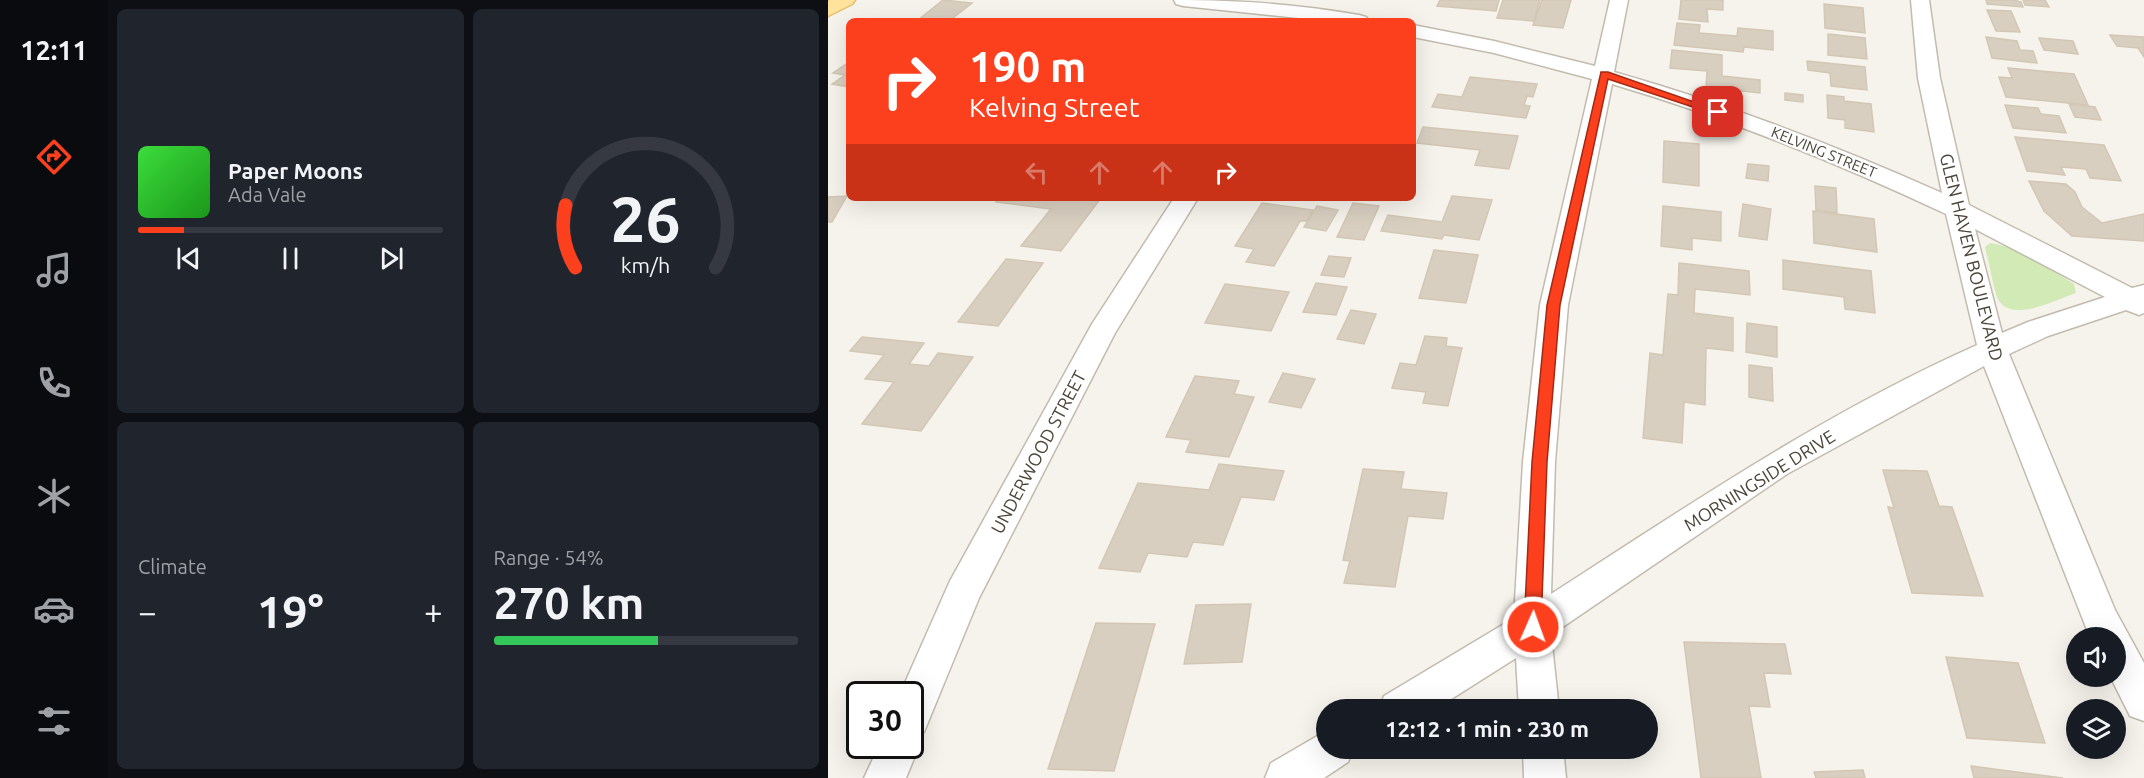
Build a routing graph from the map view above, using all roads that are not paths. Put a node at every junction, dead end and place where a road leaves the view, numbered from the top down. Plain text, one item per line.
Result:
1 (844, 0) edge
2 (1183, 0) edge
3 (1619, 0) edge
4 (1920, 0) edge
5 (828, 10) edge
6 (1304, 11) edge
7 (1342, 18) edge
8 (1416, 32) edge
9 (1604, 74) junction
10 (1184, 201) edge
11 (1957, 207) junction
12 (2139, 300) edge
13 (1992, 349) junction
14 (1533, 627) junction
15 (2104, 627) edge
16 (2126, 668) edge
17 (924, 685) edge
18 (1416, 699) edge
19 (1538, 699) edge
20 (2144, 702) edge
21 (893, 759) edge
22 (1316, 759) edge
23 (1544, 759) edge
24 (885, 778) edge
25 (1286, 778) edge
26 (1545, 778) edge

1 - 5 main road
2 - 6 street
3 - 9 street
4 - 11 street, GLEN HAVEN BOULEVARD
6 - 7 street
8 - 9 street, KELVING STREET
9 - 11 street, KELVING STREET
9 - 14 street
10 - 17 street, UNDERWOOD STREET
11 - 12 street, KELVING STREET
11 - 13 street, GLEN HAVEN BOULEVARD
12 - 13 street, MORNINGSIDE DRIVE
13 - 14 street, MORNINGSIDE DRIVE
13 - 15 street, GLEN HAVEN BOULEVARD
14 - 18 street, MORNINGSIDE DRIVE
14 - 19 street
16 - 20 street
21 - 24 street
22 - 25 street
23 - 26 street

